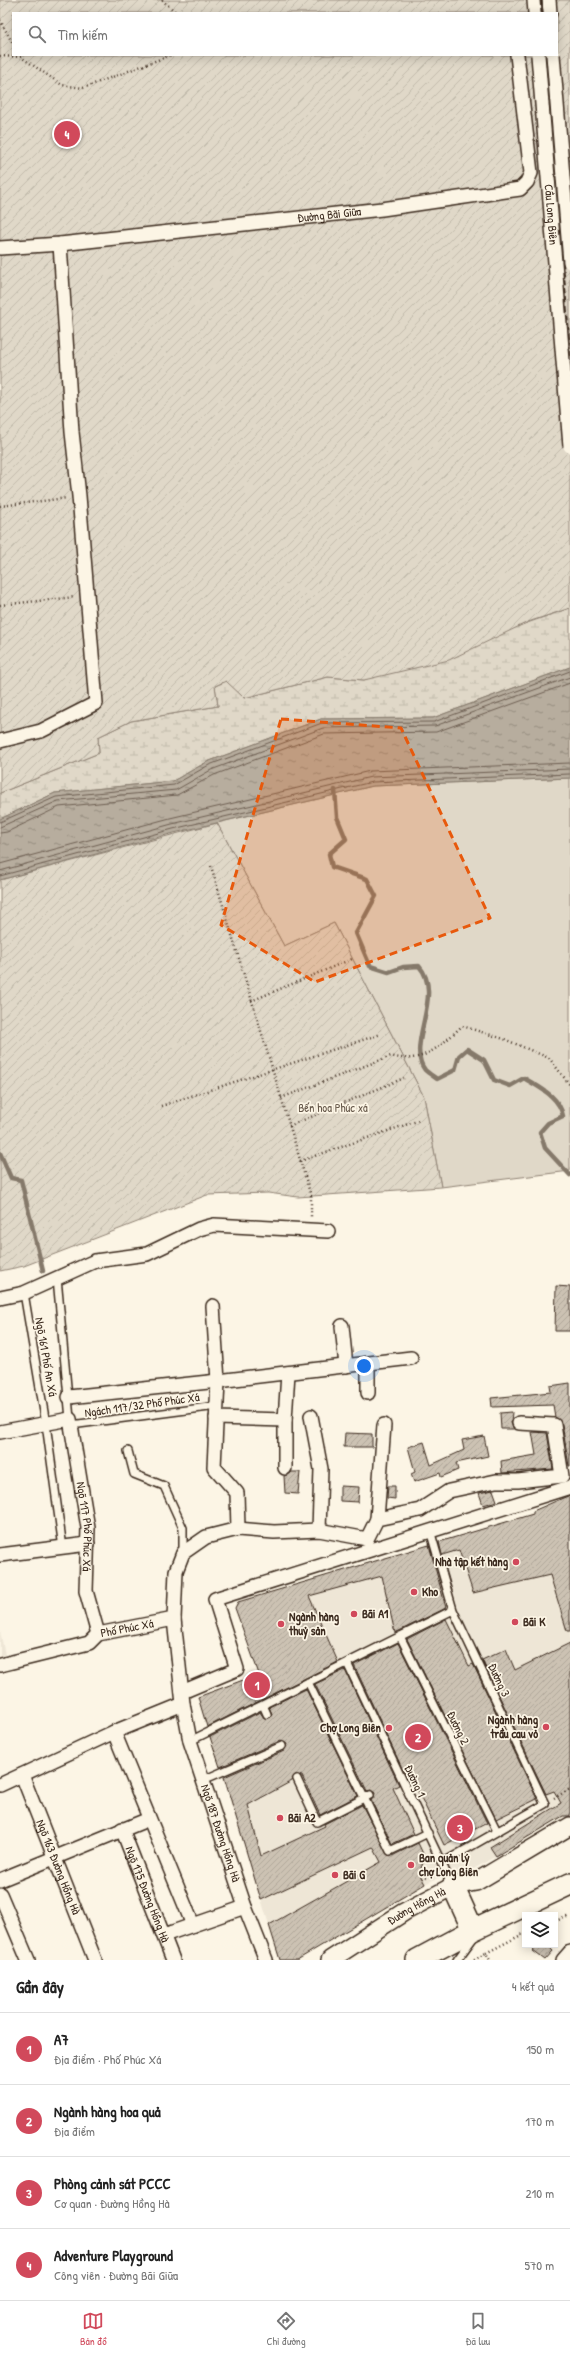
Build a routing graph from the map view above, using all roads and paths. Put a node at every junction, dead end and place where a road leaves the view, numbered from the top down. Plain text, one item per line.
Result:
1 (162, 0) edge
2 (534, 0) edge
3 (549, 0) edge
4 (176, 12) edge
5 (535, 12) edge
6 (550, 12) edge
7 (0, 20) edge
8 (12, 42) edge
9 (0, 56) edge
10 (21, 56) edge
11 (168, 56) edge
12 (517, 56) edge
13 (538, 56) edge
14 (553, 56) edge
15 (60, 244) junction
16 (0, 248) edge
17 (570, 262) edge
18 (570, 446) edge
19 (79, 496) junction
20 (0, 506) edge
21 (86, 596) junction
22 (0, 605) edge
23 (0, 741) edge
24 (211, 866) dead end
25 (352, 959) dead end
26 (251, 1001) junction
27 (381, 1034) dead end
28 (272, 1071) junction
29 (404, 1078) dead end
30 (570, 1085) edge
31 (281, 1098) junction
32 (161, 1106) dead end
33 (420, 1120) dead end
34 (289, 1126) junction
35 (300, 1161) junction
36 (311, 1230) junction
37 (328, 1231) dead end
38 (57, 1278) junction
39 (24, 1293) junction
40 (0, 1298) edge
41 (213, 1306) dead end
42 (342, 1326) dead end
43 (411, 1358) dead end
44 (368, 1363) junction
45 (346, 1366) junction
46 (288, 1373) junction
47 (218, 1381) junction
48 (368, 1393) dead end
49 (69, 1397) junction
50 (216, 1412) junction
51 (311, 1416) dead end
52 (285, 1420) junction
53 (71, 1422) junction
54 (519, 1423) dead end
55 (46, 1424) junction
56 (384, 1425) dead end
57 (0, 1432) edge
58 (128, 1451) dead end
59 (285, 1468) dead end
60 (570, 1487) edge
61 (377, 1519) junction
62 (238, 1529) junction
63 (318, 1530) junction
64 (430, 1530) junction
65 (88, 1544) junction
66 (63, 1548) junction
67 (183, 1553) junction
68 (0, 1555) edge
69 (453, 1610) junction
70 (174, 1619) junction
71 (98, 1634) junction
72 (400, 1636) junction
73 (347, 1663) junction
74 (0, 1665) edge
75 (308, 1682) junction
76 (182, 1698) junction
77 (263, 1704) junction
78 (268, 1714) dead end
79 (114, 1732) junction
80 (190, 1741) junction
81 (282, 1746) dead end
82 (22, 1775) junction
83 (297, 1779) dead end
84 (203, 1780) junction
85 (0, 1785) edge
86 (570, 1789) edge
87 (368, 1796) junction
88 (545, 1804) junction
89 (149, 1819) junction
90 (570, 1826) edge
91 (122, 1829) junction
92 (496, 1831) junction
93 (428, 1833) junction
94 (54, 1857) junction
95 (442, 1863) junction
96 (0, 1880) edge
97 (570, 1884) edge
98 (453, 1886) junction
99 (0, 1894) edge
100 (245, 1907) junction
101 (570, 1916) edge
102 (558, 1920) edge
103 (192, 1925) junction
104 (478, 1928) junction
105 (164, 1935) junction
106 (522, 1935) edge
107 (570, 1952) edge
108 (486, 1953) junction
109 (28, 1960) edge
110 (95, 1960) edge
111 (173, 1960) edge
112 (266, 1960) edge
113 (330, 1960) edge
114 (417, 1960) edge
115 (457, 1960) edge
116 (474, 1960) edge
117 (490, 1960) edge
118 (563, 1960) edge

1 - 4 path
2 - 5 street
3 - 6 street
7 - 8 path
9 - 10 path
10 - 11 path
12 - 15 street, Đường Bãi Giữa
13 - 18 street, Cầu Long Biên, bridge
14 - 17 street, Cầu Long Biên, bridge
15 - 16 street, Đường Bãi Giữa
15 - 19 street
19 - 20 path
19 - 21 street
21 - 22 path
21 - 23 street
24 - 26 path
25 - 26 path
26 - 28 path
27 - 28 path
28 - 31 path
28 - 32 path
29 - 34 path
30 - 31 path
31 - 34 path
33 - 35 path
34 - 35 path
35 - 36 path
36 - 37 street
36 - 38 street
38 - 39 street
38 - 49 lane
39 - 40 street
39 - 55 lane, Ngõ 161 Phố An Xá
41 - 47 street
42 - 45 street
43 - 44 street
44 - 45 street
44 - 48 street
45 - 46 street
46 - 47 street
46 - 52 street
47 - 49 street
47 - 50 street
49 - 53 lane
50 - 52 street
50 - 53 lane, Ngách 117/32 Phố Phúc Xá
50 - 62 street
51 - 63 street
52 - 59 street
53 - 55 street
53 - 65 street, Ngõ 117 Phố Phúc Xá
54 - 61 street
55 - 57 street
55 - 66 lane, Ngõ 161 Phố An Xá
56 - 61 street
58 - 67 lane
60 - 64 street
61 - 63 street
62 - 63 street
62 - 67 street
64 - 69 lane, Đường 3
64 - 76 street
65 - 66 street
65 - 71 street, Ngõ 117 Phố Phúc Xá
66 - 68 street
67 - 70 street
69 - 72 lane
69 - 88 lane, Đường 3
70 - 71 street, Phố Phúc Xá
70 - 76 street
71 - 74 street, Phố Phúc Xá
72 - 73 lane
72 - 92 lane, Đường 2
73 - 75 lane
73 - 93 lane, Đường 1
75 - 77 lane
75 - 87 lane
76 - 79 street
76 - 80 street, Ngõ 187 Đường Hồng Hà
77 - 78 lane
77 - 80 lane
79 - 82 street
79 - 89 street
80 - 84 street, Ngõ 187 Đường Hồng Hà
81 - 84 lane
82 - 85 street
82 - 94 street, Ngõ 163 Đường Hồng Hà
83 - 87 lane
84 - 100 street, Ngõ 187 Đường Hồng Hà
86 - 88 path
87 - 93 lane
88 - 92 lane
89 - 91 street
89 - 103 street
90 - 98 street, Đường Hồng Hà
91 - 94 street
91 - 105 street, Ngõ 175 Đường Hồng Hà
92 - 95 lane
93 - 95 lane, Đường 1
94 - 96 street
94 - 110 street, Ngõ 163 Đường Hồng Hà
95 - 98 lane, Đường 1
97 - 104 main road
98 - 104 main road
98 - 113 street, Đường Hồng Hà
99 - 109 street
100 - 103 street
100 - 112 street, Ngõ 187 Đường Hồng Hà
101 - 102 path
103 - 105 street
104 - 114 main road
104 - 115 lane
105 - 111 street, Ngõ 175 Đường Hồng Hà
106 - 108 path
107 - 118 street
108 - 116 path
108 - 117 path

